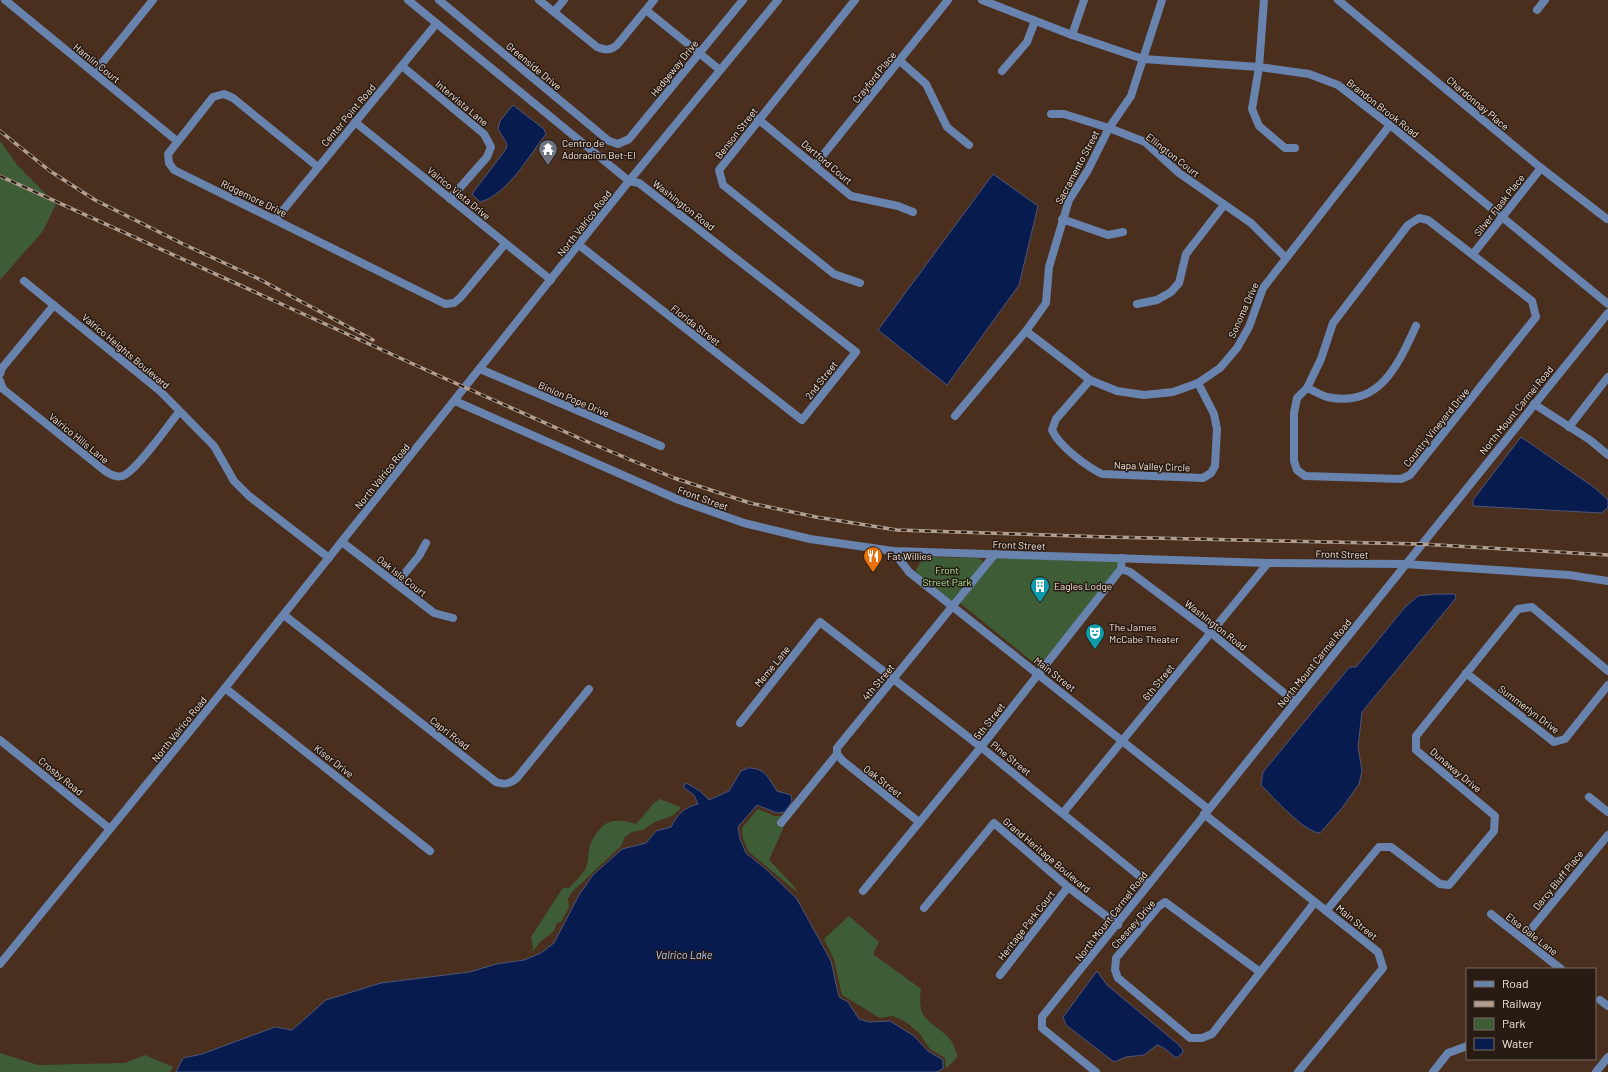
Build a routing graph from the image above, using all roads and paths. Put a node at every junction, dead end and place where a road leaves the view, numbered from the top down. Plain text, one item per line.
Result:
1 (5, 0) edge
2 (153, 0) edge
3 (408, 0) edge
4 (439, 0) edge
5 (539, 0) edge
6 (564, 0) edge
7 (654, 0) edge
8 (743, 0) edge
9 (778, 0) edge
10 (855, 0) edge
11 (948, 0) edge
12 (982, 0) edge
13 (1084, 0) edge
14 (1162, 0) edge
15 (1264, 0) edge
16 (1338, 0) edge
17 (1545, 0) edge
18 (646, 10) junction
19 (1537, 10) dead end
20 (554, 12) junction
21 (1035, 21) junction
22 (436, 24) junction
23 (1072, 35) junction
24 (699, 54) junction
25 (1143, 59) junction
26 (900, 61) junction
27 (402, 66) junction
28 (1259, 68) junction
29 (720, 70) junction
30 (1002, 71) dead end
31 (94, 73) junction
32 (1051, 114) dead end
33 (758, 119) junction
34 (355, 122) junction
35 (1390, 125) junction
36 (1109, 128) junction
37 (177, 141) junction
38 (618, 144) joint
39 (969, 145) dead end
40 (1295, 148) dead end
41 (815, 165) junction
42 (318, 167) junction
43 (1541, 168) junction
44 (629, 181) junction
45 (450, 199) junction
46 (1224, 205) junction
47 (913, 212) dead end
48 (1502, 218) junction
49 (1607, 219) dead end
50 (274, 220) junction
51 (1062, 220) junction
52 (1123, 232) dead end
53 (504, 244) junction
54 (579, 245) junction
55 (1473, 254) junction
56 (1285, 257) junction
57 (24, 280) dead end
58 (551, 280) junction
59 (860, 283) dead end
60 (1138, 304) dead end
61 (1608, 304) edge
62 (54, 305) junction
63 (1608, 313) edge
64 (1416, 326) dead end
65 (1026, 331) junction
66 (856, 352) joint
67 (480, 369) junction
68 (0, 374) edge
69 (1608, 377) edge
70 (1090, 380) junction
71 (0, 381) edge
72 (1198, 383) junction
73 (1307, 388) junction
74 (456, 401) junction
75 (1534, 404) junction
76 (179, 412) junction
77 (955, 416) dead end
78 (802, 420) joint
79 (1570, 427) junction
80 (660, 446) dead end
81 (1608, 454) edge
82 (342, 542) junction
83 (426, 543) dead end
84 (893, 551) junction
85 (995, 554) junction
86 (329, 558) junction
87 (1122, 558) junction
88 (1268, 563) junction
89 (1405, 564) junction
90 (1121, 569) junction
91 (1608, 581) edge
92 (396, 584) junction
93 (953, 607) junction
94 (284, 615) junction
95 (453, 618) dead end
96 (820, 622) joint
97 (1210, 632) junction
98 (1608, 671) edge
99 (1466, 673) junction
100 (1038, 674) junction
101 (893, 680) junction
102 (1608, 685) edge
103 (226, 688) junction
104 (589, 690) dead end
105 (1295, 702) junction
106 (740, 723) dead end
107 (0, 740) edge
108 (1123, 741) junction
109 (981, 747) junction
110 (837, 754) junction
111 (1589, 796) dead end
112 (1206, 812) junction
113 (1608, 812) edge
114 (1062, 813) junction
115 (919, 822) junction
116 (781, 823) dead end
117 (110, 829) junction
118 (1608, 835) edge
119 (430, 850) dead end
120 (1149, 884) junction
121 (1068, 887) junction
122 (863, 891) dead end
123 (1315, 902) junction
124 (924, 908) dead end
125 (1326, 911) junction
126 (1491, 914) dead end
127 (1118, 925) junction
128 (1523, 939) junction
129 (0, 964) edge
130 (1550, 966) edge
131 (1260, 972) junction
132 (1000, 975) dead end
133 (1600, 1000) dead end
134 (1608, 1006) edge
135 (1466, 1046) edge
136 (1608, 1057) edge
137 (1096, 1072) edge
138 (1298, 1072) edge
139 (1433, 1072) edge
140 (1596, 1072) edge

1 - 31 street, Hamlin Court
2 - 31 street
3 - 22 street, Washington Road
4 - 38 street, Greenside Drive
5 - 20 street
6 - 20 street
7 - 18 street
8 - 24 street, Hedgeway Drive
9 - 29 street, North Valrico Road
10 - 33 street, Benson Street
11 - 26 street, Crayford Place
12 - 21 street, Brandon Brook Road
13 - 23 street
14 - 25 street, Sacramento Street
15 - 28 street
16 - 43 street, Chardonnay Place
17 - 19 street
18 - 20 street
18 - 24 street
21 - 23 street, Brandon Brook Road
21 - 30 street
22 - 27 street, Center Point Road
22 - 44 street, Washington Road
23 - 25 street, Brandon Brook Road
24 - 29 street
24 - 38 street, Hedgeway Drive
25 - 28 street, Brandon Brook Road
25 - 36 street, Sacramento Street
26 - 39 street
26 - 41 street, Crayford Place
27 - 34 street, Center Point Road
27 - 45 street, Intervista Lane
28 - 35 street, Brandon Brook Road
28 - 40 street
29 - 44 street, North Valrico Road
31 - 37 street, Hamlin Court
32 - 36 street, Ellington Court
33 - 41 street, Dartford Court
33 - 59 street, Benson Street
34 - 42 street, Center Point Road
34 - 45 street, Valrico Vista Drive
35 - 48 street, Brandon Brook Road
35 - 56 street, Sonoma Drive
36 - 46 street, Ellington Court
36 - 51 street, Sacramento Street
37 - 42 street, Ridgemore Drive
37 - 50 street, Ridgemore Drive
41 - 47 street, Dartford Court
42 - 50 street, Center Point Road
43 - 48 street, Silver Flask Place
43 - 49 street, Chardonnay Place
44 - 54 street, North Valrico Road
44 - 66 street, Washington Road
45 - 53 street, Valrico Vista Drive
46 - 56 street, Ellington Court
46 - 60 street
48 - 55 street, Silver Flask Place
48 - 61 street, Brandon Brook Road
50 - 53 street, Ridgemore Drive
51 - 52 street
51 - 65 street, Sacramento Street
53 - 58 street, Valrico Vista Drive
54 - 58 street, North Valrico Road
54 - 78 street, Florida Street
55 - 73 street, Country Vineyard Drive
55 - 73 street, Country Vineyard Drive
56 - 72 street, Sonoma Drive
57 - 62 street, Valrico Heights Boulevard
58 - 67 street, North Valrico Road
62 - 68 street
62 - 76 street, Valrico Heights Boulevard
63 - 75 street, North Mount Carmel Road
64 - 73 street
65 - 70 street, Sonoma Drive
65 - 77 street, Sacramento Street
66 - 78 street, 2nd Street
67 - 74 street, North Valrico Road
67 - 80 street, Binion Pope Drive
69 - 79 street
70 - 72 street, Sonoma Drive
70 - 72 street, Napa Valley Circle
71 - 76 street, Valrico Hills Lane
74 - 82 street, North Valrico Road
74 - 84 street, Front Street
75 - 79 street
75 - 89 street, North Mount Carmel Road
76 - 86 street, Valrico Heights Boulevard
79 - 81 street
82 - 86 street, North Valrico Road
82 - 92 street, Oak Isle Court
83 - 92 street
84 - 85 street, Front Street
84 - 93 street, Main Street
85 - 87 street, Front Street
85 - 93 street, 4th Street
86 - 94 street, North Valrico Road
87 - 88 street, Front Street
87 - 90 street
88 - 89 street, Front Street
88 - 97 street, 6th Street
89 - 91 street, Front Street
89 - 105 street, North Mount Carmel Road
90 - 97 street, Washington Road
90 - 100 street, 5th Street
92 - 95 street, Oak Isle Court
93 - 100 street, Main Street
93 - 101 street, 4th Street
94 - 103 street, North Valrico Road
94 - 104 street, Capri Road
96 - 101 street, Pine Street
96 - 106 street, Meme Lane
97 - 105 street, Washington Road
97 - 108 street, 6th Street
98 - 99 street, Dunaway Drive
99 - 102 street, Summerlyn Drive
99 - 125 street, Dunaway Drive
100 - 108 street, Main Street
100 - 109 street, 5th Street
101 - 109 street, Pine Street
101 - 110 street, 4th Street
103 - 117 street, North Valrico Road
103 - 119 street, Kiser Drive
105 - 112 street, North Mount Carmel Road
107 - 117 street, Crosby Road
108 - 112 street, Main Street
108 - 114 street, 6th Street
109 - 114 street, Pine Street
109 - 115 street, 5th Street
110 - 115 street, Oak Street
110 - 116 street, 4th Street
111 - 113 street
112 - 120 street, North Mount Carmel Road
112 - 123 street, Main Street
114 - 120 street, Pine Street
115 - 122 street, 5th Street
117 - 129 street, North Valrico Road
118 - 128 street, Darcy Bluff Place
120 - 127 street, North Mount Carmel Road
121 - 124 street, Grand Heritage Boulevard
121 - 127 street, Grand Heritage Boulevard
121 - 132 street, Heritage Park Court
123 - 125 street, Main Street
123 - 131 street, Chesney Drive
125 - 138 street, Main Street
126 - 128 street, Elsa Gale Lane
127 - 137 street, North Mount Carmel Road
128 - 130 street, Elsa Gale Lane
131 - 131 street, Chesney Drive
133 - 134 street
135 - 139 street
136 - 140 street

